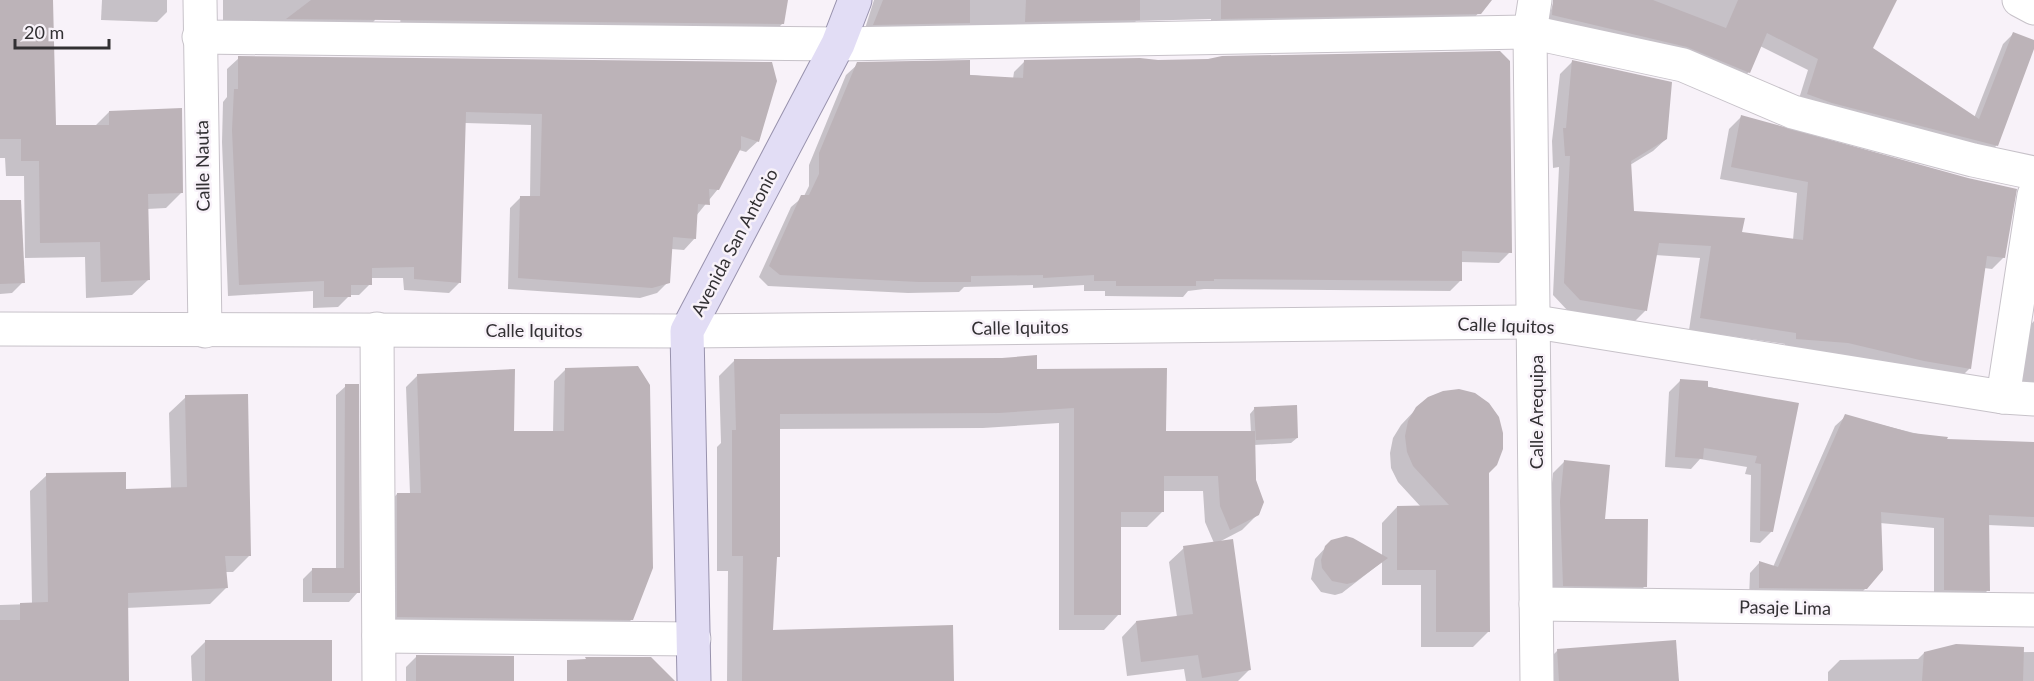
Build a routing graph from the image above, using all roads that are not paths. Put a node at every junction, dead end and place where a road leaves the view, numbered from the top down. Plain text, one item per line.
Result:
1 (200, 0) edge
2 (855, 0) edge
3 (1535, 0) edge
4 (2019, 0) edge
5 (2034, 8) edge
6 (1530, 32) junction
7 (199, 37) junction
8 (838, 44) junction
9 (2034, 173) edge
10 (2034, 195) edge
11 (1536, 322) junction
12 (0, 329) edge
13 (378, 329) junction
14 (205, 331) junction
15 (687, 331) junction
16 (2019, 398) edge
17 (1536, 604) junction
18 (2034, 610) edge
19 (379, 636) junction
20 (694, 639) junction
21 (380, 681) edge
22 (694, 681) edge
23 (1537, 681) edge

1 - 7 street, Calle Nauta
2 - 8 main road, Avenida San Antonio
3 - 6 street, Calle Arequipa
4 - 5 street
6 - 8 street
6 - 9 street
6 - 11 street, Calle Arequipa
7 - 8 street
7 - 14 street, Calle Nauta
8 - 15 main road, Avenida San Antonio
10 - 16 street
11 - 15 street, Calle Iquitos
11 - 16 street, Calle Iquitos
11 - 17 street, Calle Arequipa
12 - 14 street, Calle Iquitos
13 - 14 street, Calle Iquitos
13 - 15 street, Calle Iquitos
13 - 19 street
15 - 20 main road, Avenida San Antonio
17 - 18 street, Pasaje Lima
17 - 23 street, Calle Arequipa
19 - 20 street
19 - 21 street
20 - 22 main road, Avenida San Antonio

